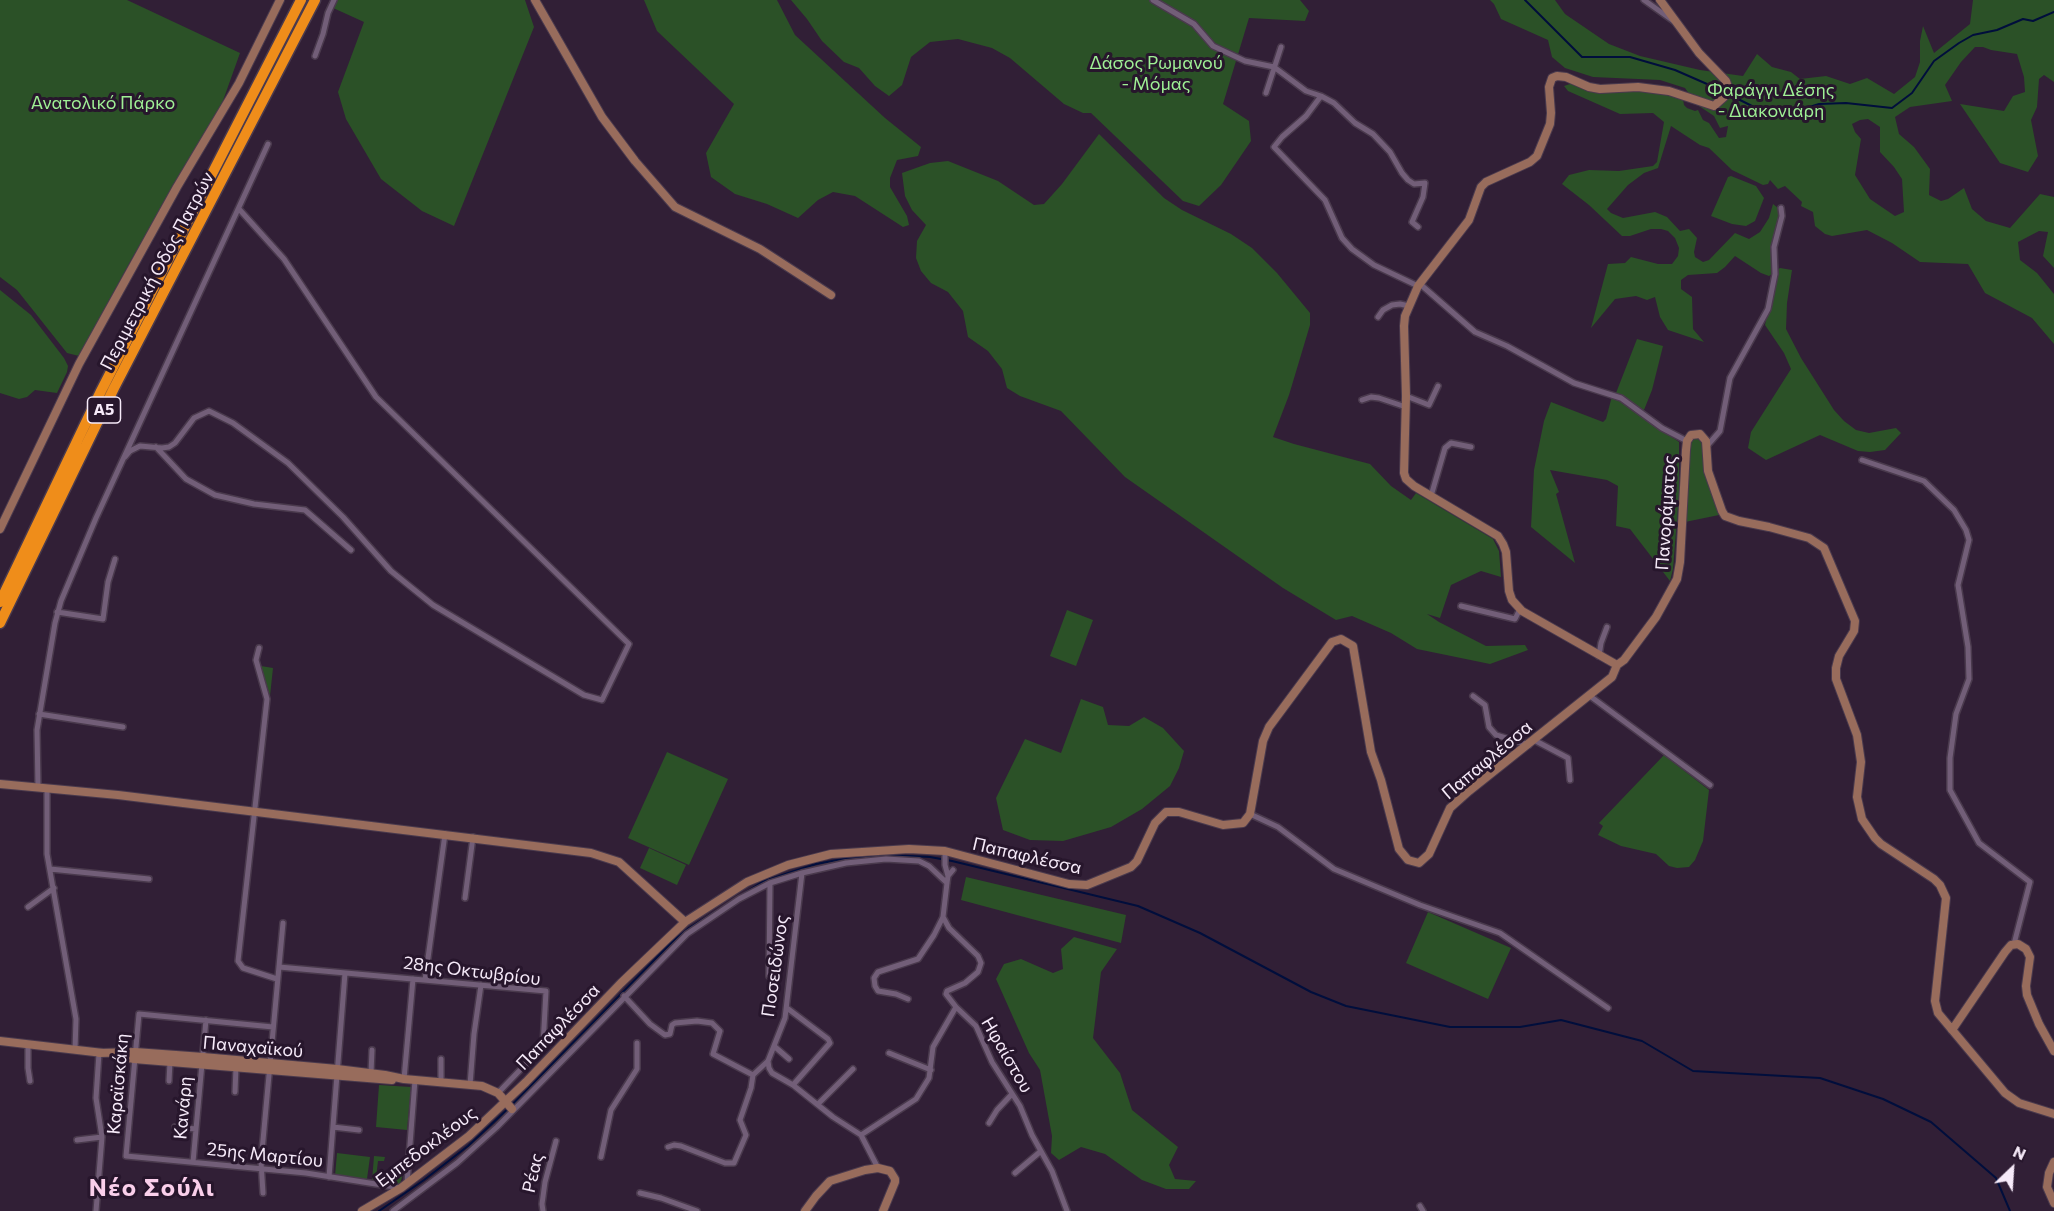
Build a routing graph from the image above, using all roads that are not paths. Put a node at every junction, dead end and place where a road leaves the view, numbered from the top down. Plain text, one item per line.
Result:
1 (280, 0) edge
2 (301, 0) edge
3 (315, 0) edge
4 (334, 0) edge
5 (536, 0) edge
6 (1153, 0) edge
7 (1644, 0) edge
8 (1660, 0) edge
9 (1679, 25) junction
10 (1281, 47) dead end
11 (315, 56) dead end
12 (1274, 67) junction
13 (1266, 93) dead end
14 (1321, 96) junction
15 (268, 144) dead end
16 (1781, 208) dead end
17 (239, 209) junction
18 (1418, 227) dead end
19 (1419, 285) junction
20 (831, 294) dead end
21 (1409, 306) junction
22 (1378, 318) dead end
23 (1438, 386) dead end
24 (1406, 396) junction
25 (1362, 400) dead end
26 (1406, 407) junction
27 (1687, 441) junction
28 (156, 447) junction
29 (1471, 447) dead end
30 (1706, 447) junction
31 (125, 457) junction
32 (1862, 460) dead end
33 (1431, 496) junction
34 (0, 529) edge
35 (351, 550) dead end
36 (115, 559) dead end
37 (0, 602) edge
38 (1461, 606) dead end
39 (1520, 609) junction
40 (57, 612) junction
41 (0, 623) edge
42 (1607, 627) dead end
43 (259, 648) dead end
44 (1599, 656) junction
45 (1617, 665) junction
46 (1473, 696) dead end
47 (1590, 696) junction
48 (39, 714) junction
49 (123, 727) dead end
50 (1531, 742) junction
51 (1570, 780) dead end
52 (0, 784) edge
53 (1710, 785) dead end
54 (42, 787) junction
55 (254, 812) junction
56 (1250, 814) junction
57 (445, 834) junction
58 (474, 837) junction
59 (945, 854) junction
60 (50, 869) junction
61 (953, 870) dead end
62 (802, 873) junction
63 (948, 876) junction
64 (149, 879) dead end
65 (770, 883) junction
66 (947, 883) junction
67 (54, 888) junction
68 (465, 898) dead end
69 (28, 907) dead end
70 (944, 917) junction
71 (283, 922) dead end
72 (685, 922) junction
73 (2014, 944) junction
74 (279, 966) junction
75 (345, 973) junction
76 (769, 976) dead end
77 (277, 979) junction
78 (413, 979) junction
79 (425, 980) junction
80 (481, 985) junction
81 (624, 996) junction
82 (908, 999) dead end
83 (956, 1007) junction
84 (787, 1008) junction
85 (1608, 1008) dead end
86 (206, 1020) junction
87 (273, 1026) junction
88 (1952, 1030) junction
89 (0, 1041) edge
90 (637, 1043) dead end
91 (28, 1044) junction
92 (774, 1046) junction
93 (75, 1050) junction
94 (372, 1050) dead end
95 (2054, 1051) edge
96 (99, 1053) junction
97 (889, 1053) dead end
98 (135, 1055) junction
99 (441, 1059) dead end
100 (789, 1059) dead end
101 (202, 1061) junction
102 (768, 1061) junction
103 (170, 1062) junction
104 (236, 1067) junction
105 (270, 1067) junction
106 (853, 1069) dead end
107 (931, 1070) junction
108 (337, 1073) junction
109 (371, 1073) junction
110 (753, 1075) junction
111 (404, 1079) junction
112 (415, 1080) junction
113 (30, 1081) dead end
114 (169, 1081) dead end
115 (441, 1083) junction
116 (470, 1085) junction
117 (793, 1085) junction
118 (235, 1092) dead end
119 (498, 1093) junction
120 (1012, 1094) junction
121 (506, 1102) junction
122 (818, 1104) junction
123 (512, 1109) dead end
124 (2054, 1114) edge
125 (989, 1123) dead end
126 (175, 1127) dead end
127 (333, 1127) junction
128 (196, 1129) junction
129 (359, 1130) dead end
130 (861, 1135) junction
131 (102, 1137) junction
132 (77, 1140) dead end
133 (556, 1141) dead end
134 (668, 1147) dead end
135 (1041, 1151) junction
136 (126, 1156) joint
137 (601, 1157) dead end
138 (193, 1162) junction
139 (2054, 1162) edge
140 (261, 1168) junction
141 (879, 1168) junction
142 (1015, 1173) dead end
143 (328, 1177) junction
144 (404, 1186) junction
145 (264, 1192) dead end
146 (640, 1192) dead end
147 (2054, 1203) edge
148 (96, 1211) edge
149 (362, 1211) edge
150 (393, 1211) edge
151 (543, 1211) edge
152 (697, 1211) edge
153 (805, 1211) edge
154 (883, 1211) edge
155 (1067, 1211) edge

1 - 34 street
2 - 37 highway, Περιμετρική Οδός Πατρών / Α5
3 - 41 highway, Περιμετρική Οδός Πατρών / Α5
4 - 11 street
5 - 20 street
6 - 12 street
7 - 9 street
8 - 9 street
9 - 19 street
10 - 12 street
12 - 13 street
12 - 14 street
14 - 18 street
14 - 19 street
15 - 17 street
16 - 30 street
17 - 28 street
17 - 31 street
19 - 21 street
19 - 27 street
21 - 22 street
21 - 24 street
23 - 24 street
24 - 26 street
25 - 26 street
26 - 33 street
27 - 30 street, Πανοράματος
27 - 45 street, Πανοράματος
28 - 31 street
28 - 35 street
29 - 33 street
30 - 88 street, Πανοράματος
31 - 40 street
32 - 73 street
33 - 39 street
36 - 40 street
38 - 39 street
39 - 44 street
40 - 48 street
42 - 44 street
43 - 55 street
44 - 45 street
45 - 47 street, Παπαφλέσσα
46 - 50 street
47 - 50 street, Παπαφλέσσα
47 - 53 street
48 - 49 street
48 - 54 street
50 - 51 street
50 - 56 street, Παπαφλέσσα
52 - 54 street
54 - 55 street
54 - 60 street
55 - 57 street
55 - 77 street
56 - 59 street, Παπαφλέσσα
56 - 85 street
57 - 58 street
57 - 79 street
58 - 68 street
58 - 72 street
59 - 63 street
59 - 72 street, Παπαφλέσσα
60 - 64 street
60 - 67 street
61 - 63 street
62 - 65 street
62 - 66 street
62 - 84 street, Ποσειδώνος
63 - 66 street
65 - 76 street
65 - 81 street
66 - 70 street
67 - 69 street
67 - 93 street
70 - 82 street
70 - 83 street
71 - 74 street
72 - 121 street, Παπαφλέσσα
73 - 88 street
73 - 95 street
74 - 75 street, 28ης Οκτωβρίου
74 - 77 street
75 - 78 street, 28ης Οκτωβρίου
75 - 108 street
77 - 87 street
78 - 79 street, 28ης Οκτωβρίου
78 - 111 street
79 - 80 street, 28ης Οκτωβρίου
80 - 116 street
80 - 119 street, 28ης Οκτωβρίου
81 - 110 street
81 - 150 street
83 - 107 street
83 - 120 street, Ηφαίστου
84 - 92 street, Ποσειδώνος
84 - 117 street
86 - 87 street
86 - 98 street, Καραϊσκάκη
86 - 101 street, Κανάρη
87 - 105 street
88 - 124 street
89 - 91 street, Παναχαϊκού
90 - 137 street
91 - 93 street, Παναχαϊκού
91 - 113 street
92 - 100 street
92 - 102 street, Ποσειδώνος
93 - 96 street, Παναχαϊκού
94 - 109 street
96 - 98 street, Παναχαϊκού
96 - 131 street
97 - 107 street
98 - 101 street, Παναχαϊκού
98 - 103 street, Παναχαϊκού
98 - 136 street, Καραϊσκάκη
99 - 115 street
101 - 103 street, Παναχαϊκού
101 - 104 street, Παναχαϊκού
101 - 105 street, Παναχαϊκού
101 - 128 street, Κανάρη
102 - 110 street
102 - 117 street
103 - 114 street
104 - 105 street, Παναχαϊκού
104 - 118 street
105 - 108 street, Παναχαϊκού
105 - 140 street
106 - 122 street
107 - 130 street
108 - 109 street, Παναχαϊκού
108 - 111 street, Παναχαϊκού
108 - 127 street
109 - 111 street, Παναχαϊκού
110 - 134 street
111 - 112 street, Παναχαϊκού
112 - 115 street, Παναχαϊκού
112 - 144 street
115 - 116 street, Παναχαϊκού
116 - 119 street, Παναχαϊκού
117 - 122 street
119 - 121 street
120 - 125 street
120 - 135 street, Ηφαίστου
121 - 123 street
121 - 144 street, Εμπεδοκλέους
122 - 130 street
126 - 128 street
127 - 129 street
127 - 143 street
128 - 138 street, Κανάρη
130 - 141 street
131 - 132 street
131 - 148 street
133 - 151 street, Ρέας
135 - 142 street
135 - 155 street, Ηφαίστου
136 - 138 street, 25ης Μαρτίου
138 - 140 street, 25ης Μαρτίου
139 - 147 street
140 - 143 street, 25ης Μαρτίου
140 - 145 street
141 - 153 street
141 - 154 street
143 - 144 street, 25ης Μαρτίου
144 - 149 street, Εμπεδοκλέους
146 - 152 street

